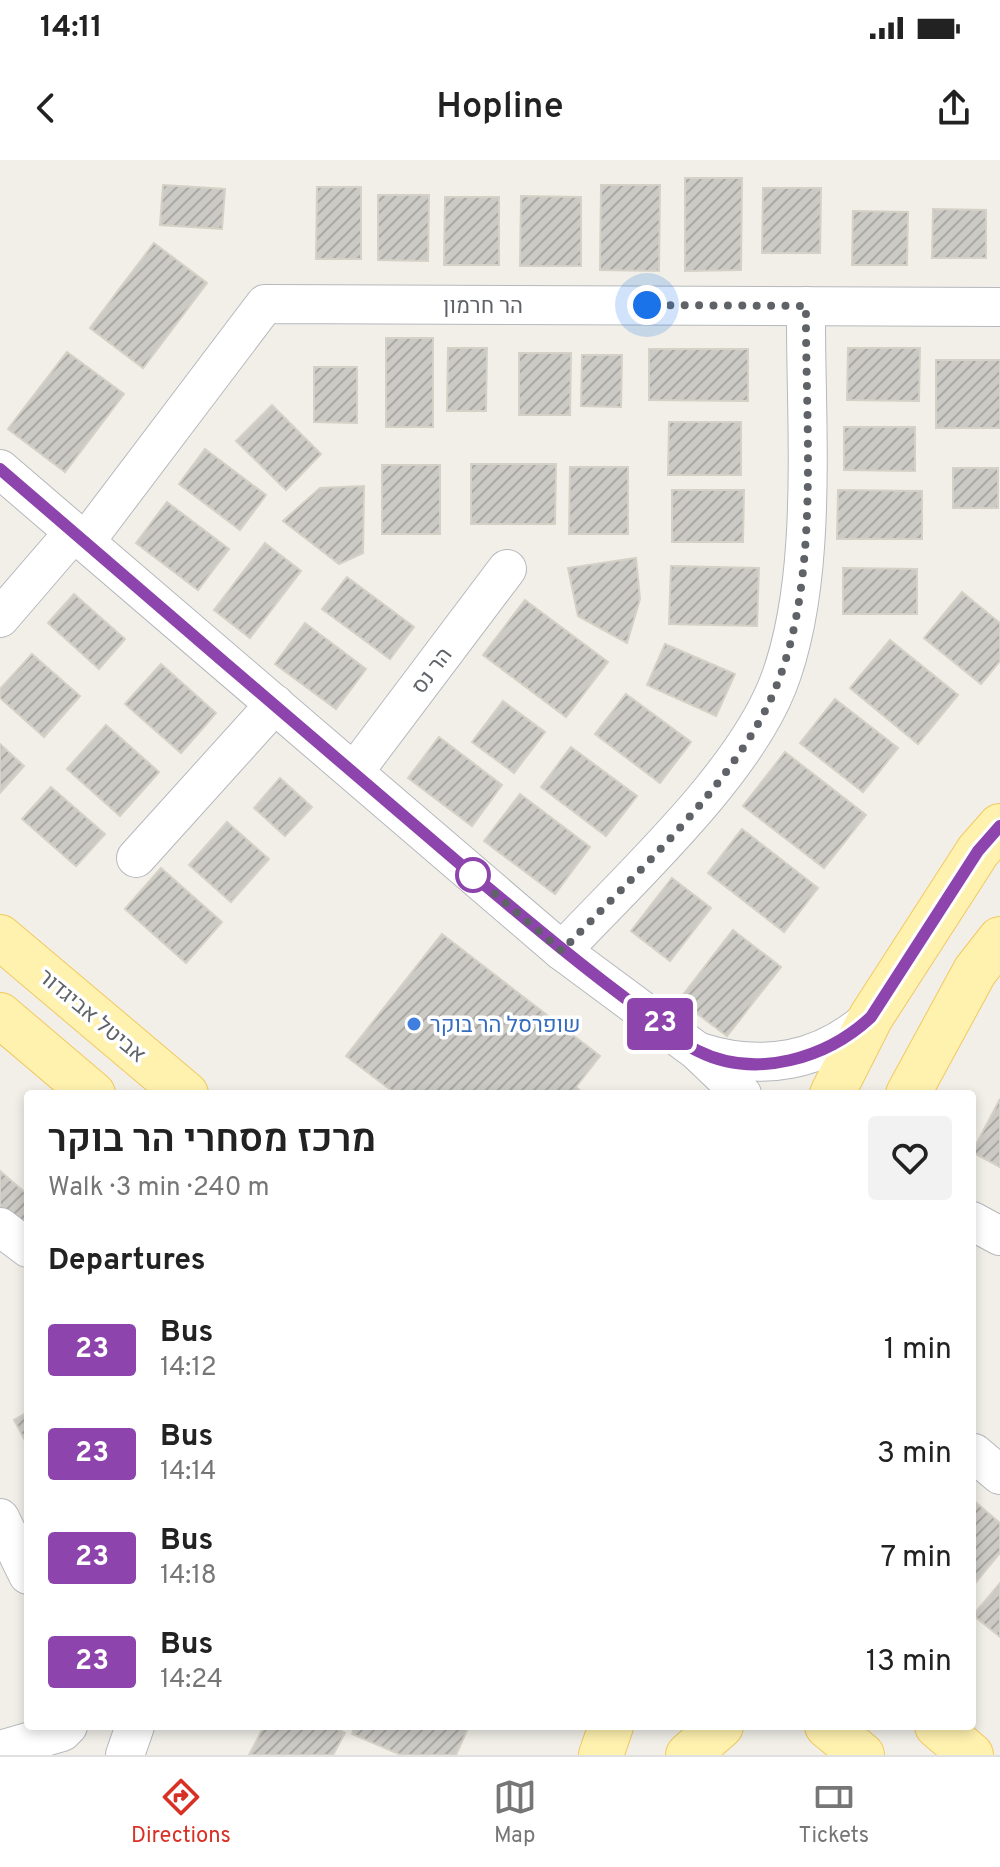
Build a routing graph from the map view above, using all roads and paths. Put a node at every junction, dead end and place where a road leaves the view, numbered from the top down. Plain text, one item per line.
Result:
1 (806, 306) junction
2 (1000, 307) edge
3 (0, 469) edge
4 (80, 537) junction
5 (507, 569) dead end
6 (0, 618) edge
7 (275, 704) junction
8 (354, 772) junction
9 (1000, 826) edge
10 (136, 858) dead end
11 (0, 937) edge
12 (1000, 939) edge
13 (562, 951) junction
14 (0, 1015) edge
15 (871, 1017) junction
16 (697, 1051) junction
17 (88, 1090) edge
18 (181, 1090) edge
19 (738, 1090) edge
20 (834, 1090) edge
21 (910, 1090) edge
22 (0, 1227) edge
23 (24, 1245) edge
24 (0, 1518) edge
25 (24, 1567) edge
26 (64, 1730) edge
27 (134, 1730) edge
28 (595, 1730) edge
29 (609, 1730) edge
30 (672, 1730) edge
31 (716, 1730) edge
32 (832, 1730) edge
33 (942, 1730) edge
34 (0, 1750) edge
35 (125, 1755) edge
36 (598, 1755) edge
37 (663, 1755) edge
38 (688, 1755) edge
39 (862, 1755) edge
40 (971, 1755) edge

1 - 2 street, הר חרמון
1 - 4 street, הר חרמון
1 - 13 street
3 - 4 street
4 - 6 street
4 - 7 street
5 - 8 street, הר נס
7 - 8 street
7 - 10 street
8 - 13 street
9 - 15 main road
11 - 18 main road, אביטל אביגדור
12 - 21 main road
13 - 16 street
14 - 17 main road
15 - 16 street
15 - 20 main road
16 - 19 street
22 - 23 street
24 - 25 street
26 - 34 street
27 - 35 street
28 - 36 main road
29 - 36 main road
30 - 37 main road
31 - 38 main road
32 - 39 main road
33 - 40 main road

